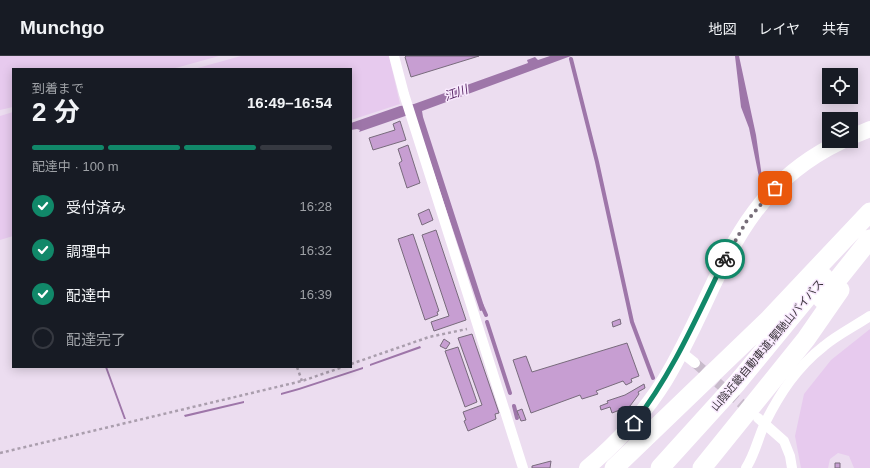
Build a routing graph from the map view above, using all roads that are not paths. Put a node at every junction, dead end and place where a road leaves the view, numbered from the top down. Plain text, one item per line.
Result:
1 (394, 56) edge
2 (870, 129) edge
3 (858, 134) edge
4 (830, 148) edge
5 (870, 212) edge
6 (870, 220) edge
7 (870, 239) edge
8 (870, 248) edge
9 (870, 316) edge
10 (680, 351) junction
11 (695, 363) tunnel mouth
12 (761, 421) junction
13 (523, 468) edge
14 (587, 468) edge
15 (614, 468) edge
16 (660, 468) edge
17 (675, 468) edge
18 (702, 468) edge
19 (746, 468) edge
20 (792, 468) edge

1 - 13 street
2 - 3 main road
4 - 10 main road
5 - 15 highway
6 - 16 highway, 山陰近畿自動車道;駟馳山バイパス
7 - 17 highway, 山陰近畿自動車道;駟馳山バイパス
8 - 18 highway
9 - 12 street
10 - 11 street
10 - 14 main road
12 - 19 street
12 - 20 street

